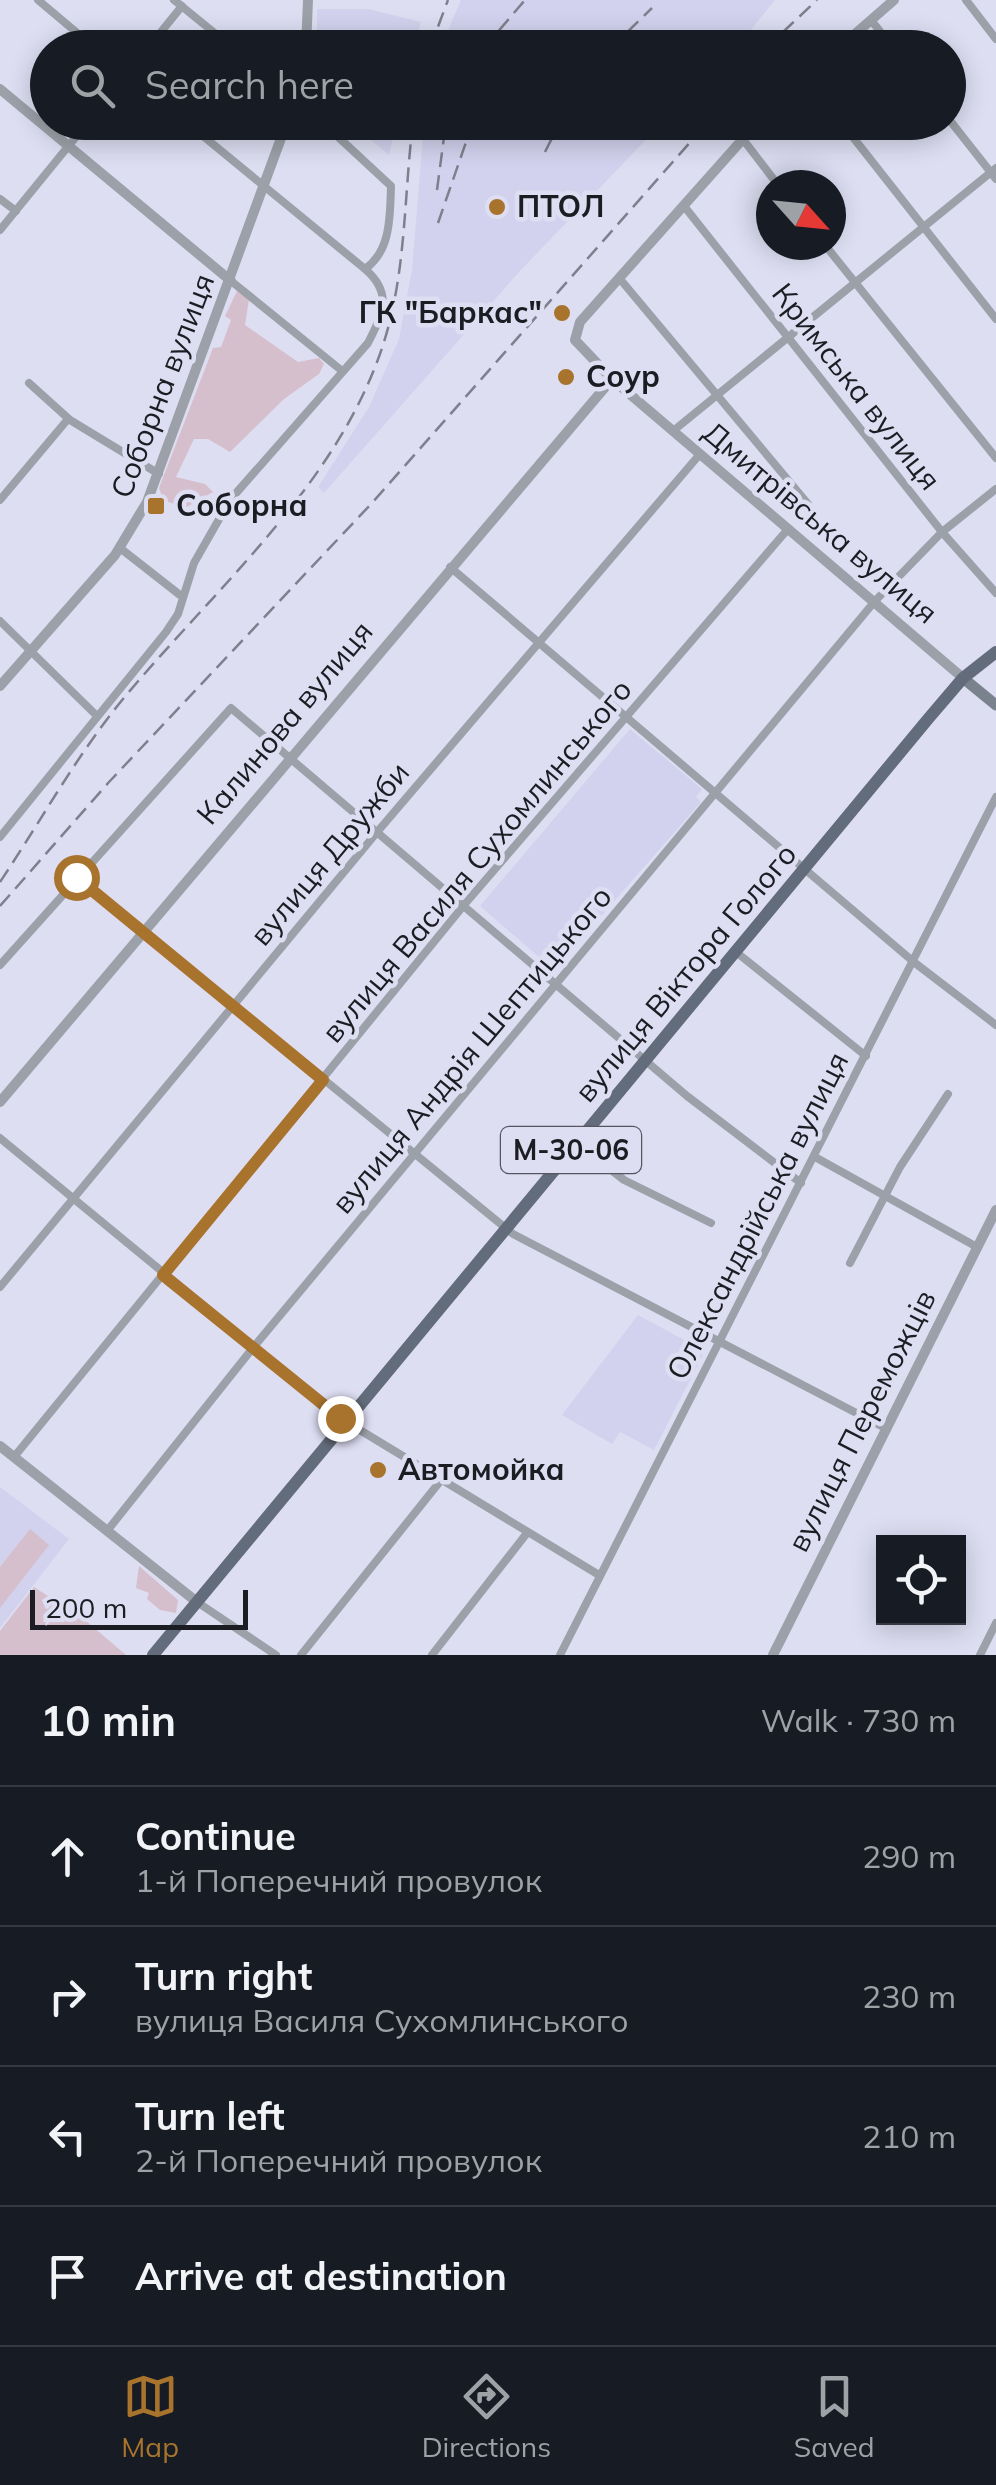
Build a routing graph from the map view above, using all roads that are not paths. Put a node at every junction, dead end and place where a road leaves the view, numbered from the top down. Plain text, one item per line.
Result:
1 (38, 0) edge
2 (894, 0) edge
3 (966, 0) edge
4 (306, 1) edge
5 (178, 3) edge
6 (870, 20) junction
7 (74, 30) edge
8 (160, 30) edge
9 (211, 30) edge
10 (306, 30) edge
11 (859, 30) edge
12 (878, 30) edge
13 (996, 40) edge
14 (0, 89) edge
15 (30, 114) edge
16 (62, 140) edge
17 (74, 140) edge
18 (208, 140) edge
19 (280, 140) edge
20 (341, 140) edge
21 (740, 140) edge
22 (744, 140) edge
23 (855, 140) edge
24 (966, 140) edge
25 (69, 146) junction
26 (767, 170) edge
27 (994, 173) edge
28 (262, 185) junction
29 (0, 199) edge
30 (684, 206) junction
31 (16, 211) junction
32 (922, 225) junction
33 (0, 230) edge
34 (837, 260) edge
35 (365, 269) junction
36 (620, 279) junction
37 (231, 281) junction
38 (854, 282) junction
39 (996, 319) edge
40 (786, 334) junction
41 (341, 370) junction
42 (612, 379) junction
43 (29, 383) dead end
44 (717, 392) junction
45 (68, 419) junction
46 (674, 432) junction
47 (700, 454) junction
48 (996, 458) edge
49 (158, 474) junction
50 (996, 489) edge
51 (0, 500) edge
52 (808, 504) dead end
53 (788, 528) junction
54 (942, 532) junction
55 (120, 548) junction
56 (450, 568) junction
57 (996, 593) edge
58 (180, 595) junction
59 (876, 601) junction
60 (0, 621) edge
61 (538, 644) junction
62 (30, 651) junction
63 (996, 652) edge
64 (963, 678) junction
65 (0, 686) edge
66 (996, 705) edge
67 (96, 715) junction
68 (626, 717) junction
69 (290, 755) junction
70 (714, 793) junction
71 (996, 797) edge
72 (0, 814) edge
73 (11, 823) junction
74 (378, 831) junction
75 (0, 838) edge
76 (806, 868) junction
77 (76, 877) junction
78 (464, 905) junction
79 (144, 931) junction
80 (736, 952) junction
81 (915, 963) junction
82 (0, 965) edge
83 (555, 984) junction
84 (234, 1004) junction
85 (996, 1026) edge
86 (866, 1056) junction
87 (647, 1060) junction
88 (323, 1080) junction
89 (948, 1094) dead end
90 (0, 1102) edge
91 (0, 1138) edge
92 (577, 1143) junction
93 (414, 1154) junction
94 (816, 1157) junction
95 (801, 1183) junction
96 (886, 1196) junction
97 (72, 1200) junction
98 (996, 1210) edge
99 (712, 1223) dead end
100 (506, 1229) junction
101 (977, 1248) junction
102 (850, 1263) dead end
103 (163, 1275) junction
104 (0, 1287) edge
105 (718, 1345) junction
106 (252, 1349) junction
107 (345, 1422) junction
108 (886, 1430) junction
109 (0, 1446) edge
110 (14, 1457) junction
111 (442, 1479) junction
112 (108, 1531) junction
113 (527, 1533) junction
114 (599, 1575) junction
115 (197, 1602) junction
116 (996, 1623) edge
117 (153, 1655) edge
118 (276, 1655) edge
119 (301, 1655) edge
120 (432, 1655) edge
121 (560, 1655) edge
122 (773, 1655) edge
123 (980, 1655) edge

1 - 7 street
2 - 6 street
3 - 13 street
4 - 10 street
5 - 8 street
5 - 9 street
6 - 11 street
6 - 12 street
14 - 15 street
16 - 25 street
17 - 25 street
18 - 28 street
19 - 28 street, Соборна вулиця
20 - 35 street
21 - 30 street
22 - 26 street
23 - 32 street
24 - 27 street
25 - 31 street
25 - 37 street
27 - 32 street
28 - 35 street
28 - 37 street, Соборна вулиця
29 - 31 street
30 - 36 street
30 - 40 street, Кримська вулиця
31 - 33 street
32 - 38 street
32 - 39 street
34 - 38 street
35 - 41 street
36 - 42 street, Дмитрівська вулиця
36 - 44 street
37 - 41 street
37 - 49 street, Соборна вулиця
38 - 40 street
38 - 48 street
40 - 44 street
40 - 54 street, Кримська вулиця
41 - 58 street
42 - 46 street, Дмитрівська вулиця
42 - 56 street, Калинова вулиця
43 - 45 street
44 - 46 street
44 - 52 street
45 - 49 street
45 - 51 street
46 - 47 street, Дмитрівська вулиця
47 - 53 street, Дмитрівська вулиця
47 - 61 street, вулиця Дружби
49 - 55 street, Соборна вулиця
50 - 54 street, вулиця Андрія Шептицького
53 - 59 street, Дмитрівська вулиця
53 - 68 street, вулиця Василя Сухомлинського
54 - 57 street, Кримська вулиця
54 - 59 street, вулиця Андрія Шептицького
55 - 58 street
55 - 62 street, Соборна вулиця
56 - 61 street
56 - 69 street, Калинова вулиця
58 - 67 street
59 - 64 street, Дмитрівська вулиця
59 - 70 street, вулиця Андрія Шептицького
60 - 62 street
61 - 68 street
61 - 74 street, вулиця Дружби
62 - 65 street, Соборна вулиця
62 - 67 street
63 - 64 main road, вулиця Віктора Голого / М-30-06
64 - 66 main road, Дмитрівська вулиця
64 - 76 main road, вулиця Віктора Голого / М-30-06
67 - 73 street
68 - 70 street
68 - 78 street, вулиця Василя Сухомлинського
69 - 74 street
69 - 77 street
69 - 79 street, Калинова вулиця
70 - 76 street
70 - 83 street, вулиця Андрія Шептицького
71 - 81 street, Олександрійська вулиця
72 - 73 street
73 - 75 street
74 - 78 street
74 - 84 street, вулиця Дружби
76 - 80 main road, вулиця Віктора Голого / М-30-06
76 - 81 street
77 - 79 street
77 - 82 street
78 - 83 street
78 - 88 street, вулиця Василя Сухомлинського
79 - 84 street
79 - 90 street, Калинова вулиця
80 - 86 street
80 - 87 main road, вулиця Віктора Голого / М-30-06
81 - 85 street
81 - 86 street, Олександрійська вулиця
83 - 87 street
83 - 93 street, вулиця Андрія Шептицького
84 - 88 street
84 - 97 street, вулиця Дружби
86 - 94 street, Олександрійська вулиця
87 - 92 main road, вулиця Віктора Голого / М-30-06
87 - 95 street
88 - 93 street
88 - 103 street, вулиця Василя Сухомлинського
89 - 96 street
91 - 97 street
92 - 99 street
92 - 100 main road, вулиця Віктора Голого / М-30-06
93 - 100 street
93 - 106 street, вулиця Андрія Шептицького
94 - 95 street, Олександрійська вулиця
94 - 96 street
95 - 105 street, Олександрійська вулиця
96 - 101 street
96 - 102 street
97 - 103 street
97 - 104 street, вулиця Дружби
98 - 101 street, вулиця Переможців
100 - 105 street
100 - 107 main road, вулиця Віктора Голого / М-30-06
101 - 108 street, вулиця Переможців
103 - 106 street
103 - 110 street, вулиця Василя Сухомлинського
105 - 108 street
105 - 114 street, Олександрійська вулиця
106 - 107 street
106 - 112 street, вулиця Андрія Шептицького
107 - 111 street
107 - 115 main road, вулиця Віктора Голого / М-30-06
108 - 122 street, вулиця Переможців
109 - 110 street
110 - 112 street
111 - 113 street
111 - 119 street
112 - 115 street
113 - 114 street
113 - 120 street
114 - 121 street, Олександрійська вулиця
115 - 117 main road, вулиця Віктора Голого / М-30-06
115 - 118 street
116 - 123 street

